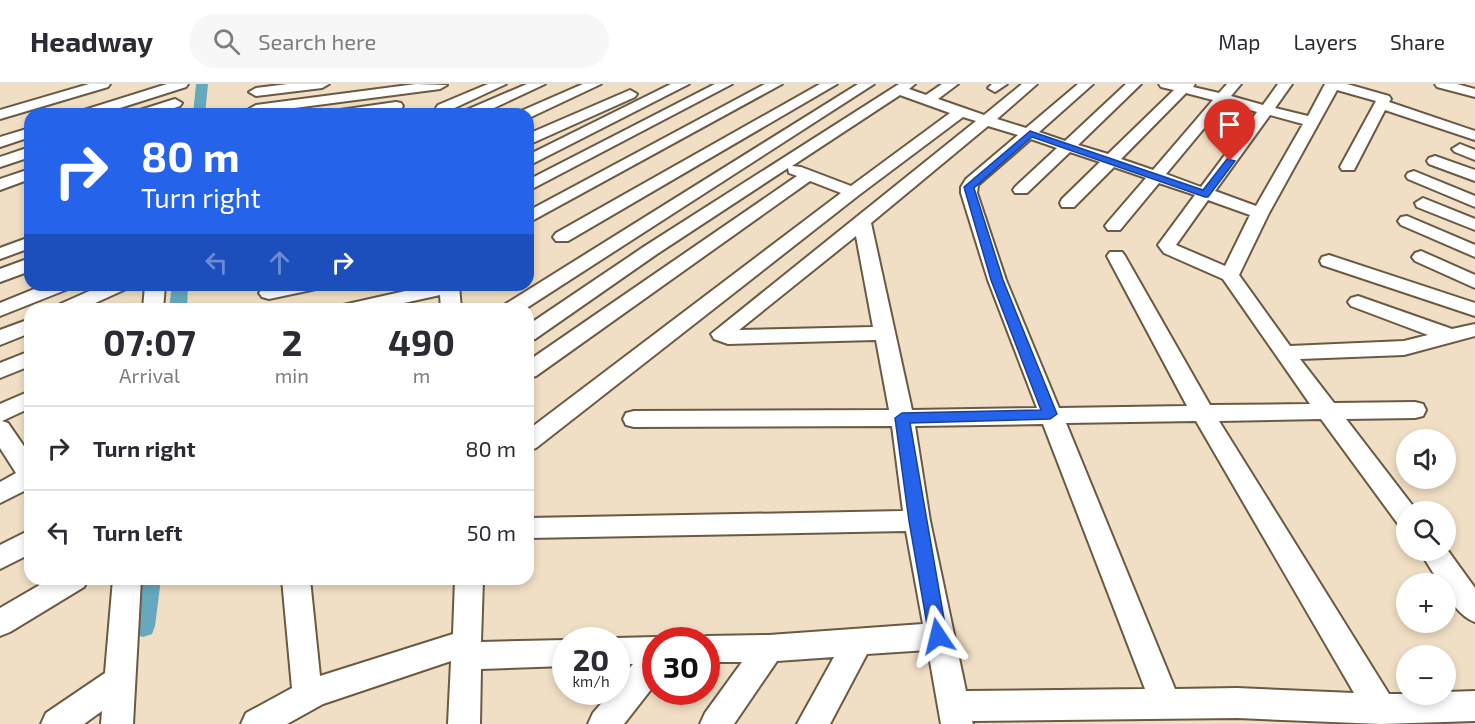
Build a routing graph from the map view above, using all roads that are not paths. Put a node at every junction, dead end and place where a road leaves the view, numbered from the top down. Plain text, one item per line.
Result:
1 (104, 84) edge
2 (181, 84) edge
3 (322, 84) edge
4 (499, 84) edge
5 (538, 84) edge
6 (594, 84) edge
7 (625, 84) edge
8 (682, 84) edge
9 (725, 84) edge
10 (775, 84) edge
11 (830, 84) edge
12 (867, 84) edge
13 (951, 84) edge
14 (1030, 84) edge
15 (1086, 84) edge
16 (1134, 84) edge
17 (1166, 84) edge
18 (1234, 84) edge
19 (1286, 84) edge
20 (1333, 84) edge
21 (1442, 84) edge
22 (1186, 86) edge
23 (904, 87) edge
24 (256, 88) edge
25 (649, 90) edge
26 (1475, 93) edge
27 (441, 95) edge
28 (1222, 98) junction
29 (928, 100) junction
30 (408, 104) dead end
31 (1383, 105) junction
32 (684, 106) junction
33 (105, 108) edge
34 (174, 108) edge
35 (256, 108) edge
36 (291, 108) edge
37 (381, 108) edge
38 (484, 108) edge
39 (534, 110) edge
40 (1268, 110) junction
41 (961, 112) junction
42 (0, 115) edge
43 (716, 116) junction
44 (987, 120) junction
45 (1310, 121) junction
46 (24, 134) edge
47 (1030, 134) junction
48 (1475, 136) edge
49 (534, 138) edge
50 (0, 142) edge
51 (1069, 147) junction
52 (1460, 149) dead end
53 (24, 154) edge
54 (753, 154) junction
55 (1475, 155) edge
56 (534, 157) edge
57 (1113, 160) junction
58 (1435, 161) dead end
59 (0, 162) edge
60 (783, 166) junction
61 (1348, 167) dead end
62 (809, 175) junction
63 (24, 176) edge
64 (1414, 176) dead end
65 (1475, 176) edge
66 (1157, 177) junction
67 (534, 183) edge
68 (0, 185) edge
69 (1021, 190) dead end
70 (853, 192) junction
71 (1205, 194) junction
72 (1475, 202) edge
73 (1068, 203) dead end
74 (1423, 203) dead end
75 (1260, 213) junction
76 (534, 215) edge
77 (1407, 221) dead end
78 (862, 222) junction
79 (1475, 225) edge
80 (1114, 226) dead end
81 (562, 237) dead end
82 (24, 244) edge
83 (1475, 252) edge
84 (0, 254) edge
85 (1116, 256) dead end
86 (1421, 257) dead end
87 (1329, 261) dead end
88 (24, 266) edge
89 (1230, 275) junction
90 (0, 276) edge
91 (1475, 282) edge
92 (47, 291) edge
93 (106, 291) edge
94 (287, 291) edge
95 (427, 291) edge
96 (269, 296) edge
97 (1358, 302) dead end
98 (78, 303) edge
99 (376, 303) edge
100 (520, 303) edge
101 (0, 310) edge
102 (1475, 310) edge
103 (24, 327) edge
104 (534, 330) edge
105 (1475, 330) edge
106 (883, 333) junction
107 (1450, 336) junction
108 (0, 338) edge
109 (1284, 353) junction
110 (24, 361) edge
111 (534, 367) edge
112 (0, 371) edge
113 (24, 402) edge
114 (1415, 410) dead end
115 (1202, 412) junction
116 (1329, 412) junction
117 (0, 414) edge
118 (1050, 414) junction
119 (634, 418) dead end
120 (902, 418) junction
121 (0, 429) edge
122 (534, 437) edge
123 (24, 467) edge
124 (24, 479) edge
125 (0, 493) edge
126 (1396, 502) edge
127 (917, 521) junction
128 (534, 528) edge
129 (24, 544) edge
130 (0, 558) edge
131 (1440, 561) edge
132 (64, 585) edge
133 (127, 585) edge
134 (297, 585) edge
135 (469, 585) edge
136 (1475, 610) edge
137 (0, 622) edge
138 (938, 636) junction
139 (859, 641) junction
140 (769, 648) junction
141 (720, 649) edge
142 (465, 650) junction
143 (552, 653) edge
144 (642, 676) edge
145 (121, 680) junction
146 (315, 692) junction
147 (1166, 704) junction
148 (1475, 706) edge
149 (1382, 710) junction
150 (956, 715) edge
151 (57, 724) edge
152 (117, 724) edge
153 (256, 724) edge
154 (464, 724) edge
155 (604, 724) edge
156 (716, 724) edge
157 (813, 724) edge

1 - 42 street
2 - 33 street
2 - 34 street
3 - 24 street
4 - 27 street
5 - 38 street
6 - 39 street
7 - 25 street
8 - 25 street
9 - 32 street
10 - 43 street
11 - 81 street
12 - 54 street
13 - 29 street
14 - 44 street
15 - 47 street
16 - 51 street
17 - 22 street
18 - 28 street
19 - 40 street
20 - 31 street
20 - 45 street
21 - 26 street
22 - 28 street
22 - 57 street
23 - 29 street
23 - 60 street
24 - 35 street
25 - 32 street
25 - 49 street
25 - 56 street
27 - 36 street
28 - 40 street
28 - 66 street
29 - 41 street
30 - 37 street
31 - 48 street
31 - 61 street
32 - 43 street
32 - 67 street
40 - 45 street
40 - 71 street
41 - 44 street
41 - 70 street
43 - 76 street
44 - 47 street
44 - 78 street
45 - 75 street
46 - 50 street
47 - 51 street
47 - 118 street
51 - 57 street
51 - 69 street
52 - 55 street
53 - 59 street
54 - 60 street
54 - 100 street
57 - 66 street
57 - 73 street
58 - 65 street
60 - 62 street
60 - 104 street
62 - 70 street
62 - 111 street
63 - 68 street
64 - 72 street
66 - 71 street
66 - 80 street
70 - 122 street
71 - 75 street
71 - 89 street
74 - 79 street
75 - 89 street
77 - 83 street
78 - 106 street
78 - 106 street
82 - 84 street
85 - 115 street
86 - 91 street
87 - 102 street
88 - 90 street
89 - 109 street
92 - 101 street
93 - 98 street
94 - 96 street
95 - 99 street
97 - 107 street
103 - 108 street
105 - 107 street
106 - 120 street
107 - 109 street
109 - 116 street
110 - 112 street
113 - 117 street
114 - 116 street
115 - 116 street
115 - 118 street
115 - 149 street
116 - 126 street
118 - 120 street
118 - 147 street
119 - 120 street
120 - 127 street
121 - 123 street
124 - 125 street
127 - 128 street
127 - 138 street
129 - 130 street
131 - 136 street
132 - 137 street
133 - 145 street
134 - 146 street
135 - 142 street
138 - 139 street
138 - 150 street
139 - 140 street
139 - 157 street
140 - 141 street
140 - 156 street
142 - 143 street
142 - 146 street
142 - 154 street
144 - 155 street
145 - 151 street
145 - 152 street
146 - 153 street
147 - 149 street
147 - 150 street
148 - 149 street

